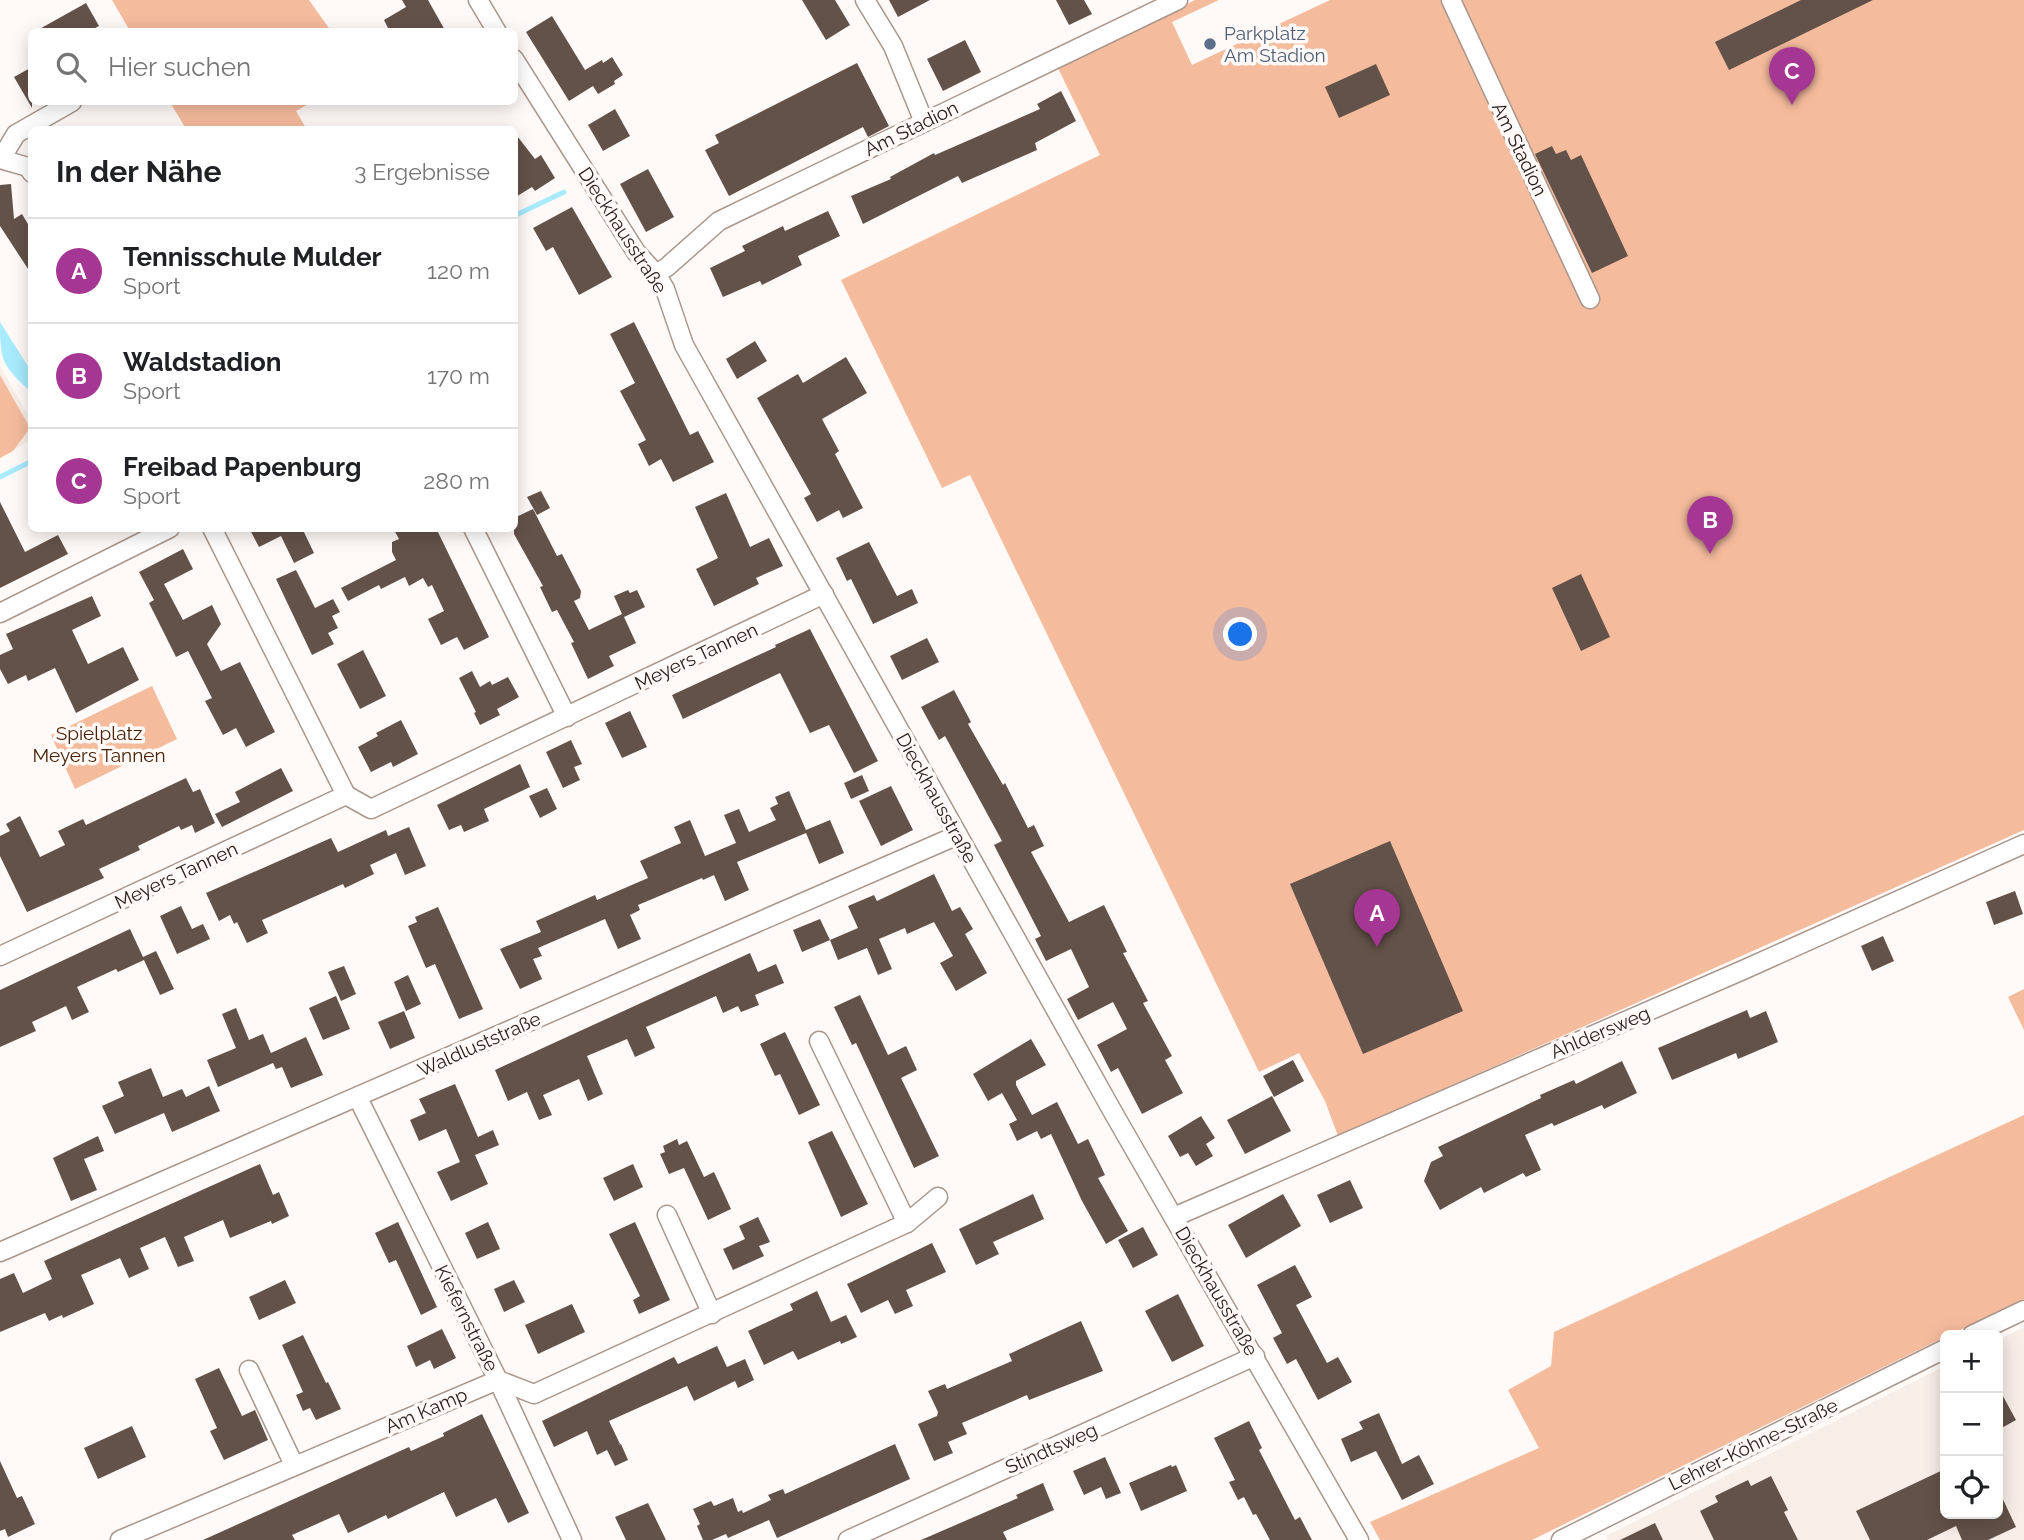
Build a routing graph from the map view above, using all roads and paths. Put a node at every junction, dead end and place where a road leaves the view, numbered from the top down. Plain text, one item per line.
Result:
1 (478, 0) edge
2 (865, 0) edge
3 (1178, 0) edge
4 (1451, 0) edge
5 (495, 28) edge
6 (518, 65) edge
7 (67, 105) edge
8 (924, 122) junction
9 (30, 126) edge
10 (28, 127) edge
11 (0, 159) edge
12 (28, 167) edge
13 (656, 274) junction
14 (1590, 299) dead end
15 (162, 532) edge
16 (214, 532) edge
17 (475, 532) edge
18 (824, 594) junction
19 (0, 613) edge
20 (567, 717) junction
21 (345, 796) junction
22 (958, 835) junction
23 (2024, 844) edge
24 (2, 950) edge
25 (819, 1041) dead end
26 (358, 1098) junction
27 (938, 1197) dead end
28 (667, 1215) dead end
29 (1174, 1217) junction
30 (907, 1223) junction
31 (0, 1252) edge
32 (2024, 1310) edge
33 (712, 1314) junction
34 (1982, 1330) edge
35 (1940, 1351) edge
36 (1255, 1356) junction
37 (249, 1370) dead end
38 (498, 1380) junction
39 (293, 1465) junction
40 (120, 1540) edge
41 (572, 1540) edge
42 (848, 1540) edge
43 (1359, 1540) edge
44 (1561, 1540) edge

1 - 5 street
2 - 8 street
3 - 8 street, Am Stadion
4 - 14 street, Am Stadion
6 - 13 street, Dieckhausstraße
7 - 9 street
8 - 13 street, Am Stadion
10 - 11 street
11 - 12 street
13 - 18 street, Dieckhausstraße
15 - 19 street
16 - 21 street
17 - 20 street
18 - 20 street, Meyers Tannen
18 - 22 street, Dieckhausstraße
20 - 21 street, Meyers Tannen
21 - 24 street, Meyers Tannen
22 - 26 street, Waldluststraße
22 - 29 street, Dieckhausstraße
23 - 29 street, Ahldersweg
25 - 30 street
26 - 31 street, Waldluststraße
26 - 38 street, Kiefernstraße
27 - 30 street
28 - 33 street
29 - 36 street, Dieckhausstraße
30 - 33 street
32 - 34 street
33 - 38 street
35 - 44 street, Lehrer-Köhne-Straße
36 - 42 street, Stindtsweg
36 - 43 street, Dieckhausstraße
37 - 39 street
38 - 39 street, Am Kamp
38 - 41 street, Kiefernstraße
39 - 40 street, Am Kamp

